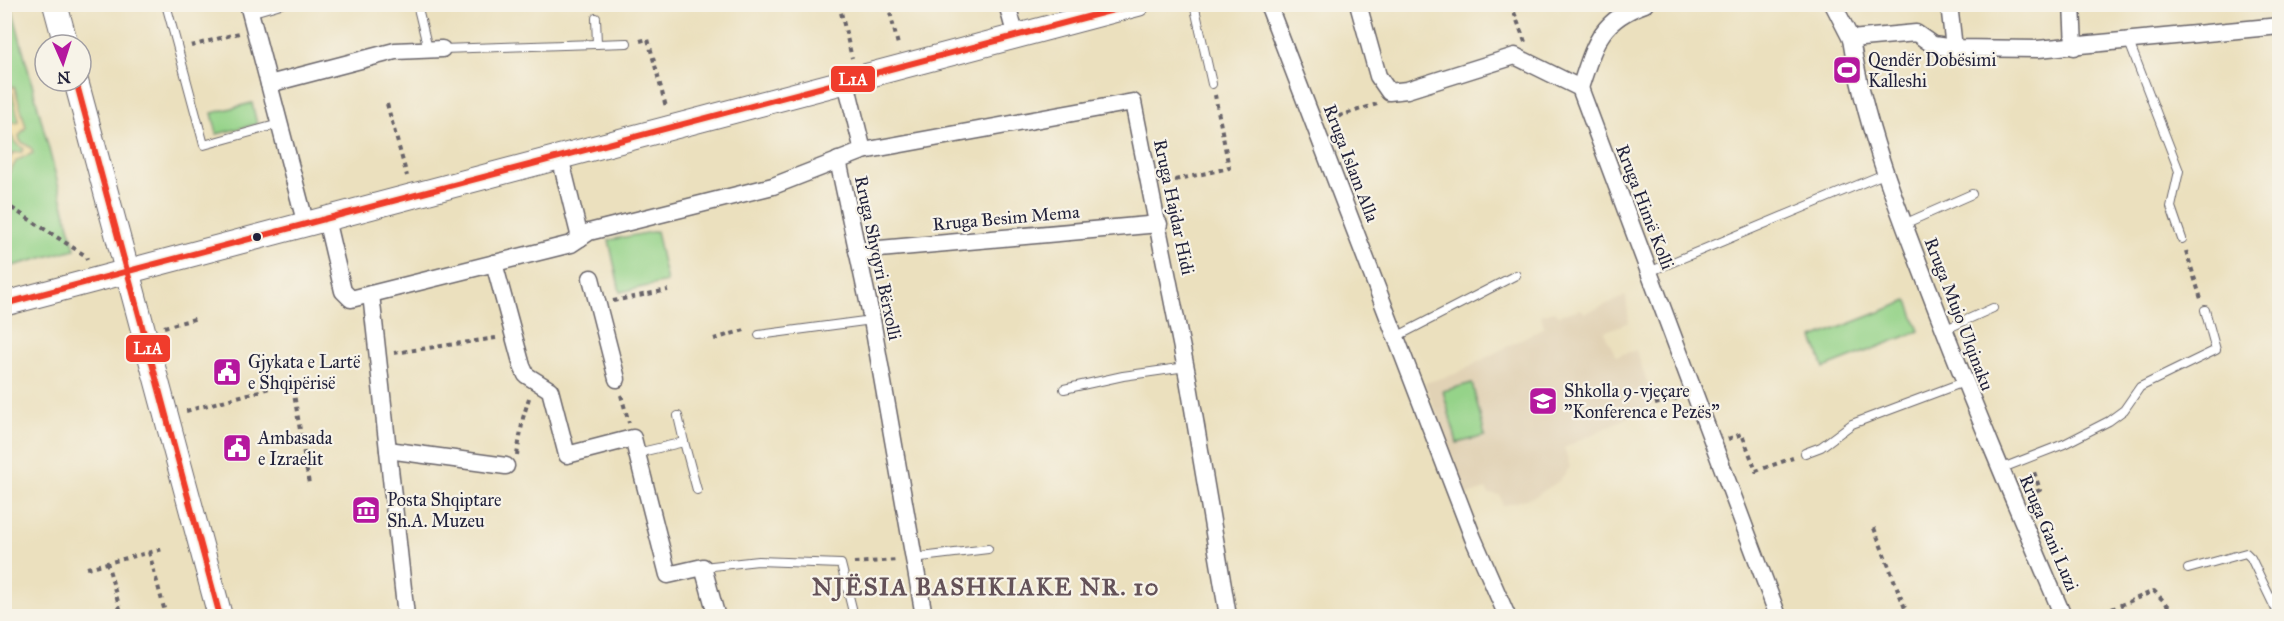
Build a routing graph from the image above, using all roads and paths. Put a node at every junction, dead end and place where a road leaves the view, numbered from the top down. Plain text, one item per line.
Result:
1 (55, 4) edge
2 (281, 4) edge
3 (417, 4) edge
4 (839, 4) edge
5 (888, 4) edge
6 (1007, 4) edge
7 (1138, 4) edge
8 (1194, 4) edge
9 (1268, 4) edge
10 (1358, 4) edge
11 (1511, 4) edge
12 (1645, 4) edge
13 (1833, 4) edge
14 (1949, 4) edge
15 (2072, 4) edge
16 (167, 8) dead end
17 (251, 15) edge
18 (596, 18) dead end
19 (2280, 26) edge
20 (63, 33) edge
21 (1016, 37) junction
22 (1851, 39) junction
23 (2129, 42) junction
24 (627, 43) joint
25 (597, 44) junction
26 (899, 46) dead end
27 (2074, 47) junction
28 (1954, 48) junction
29 (435, 49) junction
30 (178, 50) junction
31 (852, 58) dead end
32 (1533, 66) junction
33 (846, 82) junction
34 (269, 84) junction
35 (1212, 84) joint
36 (1580, 88) junction
37 (1389, 92) junction
38 (79, 93) edge
39 (387, 104) dead end
40 (666, 107) dead end
41 (279, 124) junction
42 (1315, 124) junction
43 (863, 151) junction
44 (560, 157) junction
45 (838, 160) junction
46 (1884, 174) junction
47 (407, 177) dead end
48 (1151, 186) junction
49 (1971, 194) dead end
50 (4, 202) edge
51 (316, 222) junction
52 (1159, 224) junction
53 (1903, 225) junction
54 (580, 238) junction
55 (2182, 239) joint
56 (857, 251) junction
57 (86, 256) dead end
58 (494, 263) junction
59 (127, 272) junction
60 (1649, 272) junction
61 (1516, 275) dead end
62 (591, 278) dead end
63 (668, 290) dead end
64 (371, 294) junction
65 (4, 304) edge
66 (597, 304) junction
67 (1993, 308) dead end
68 (2205, 310) joint
69 (198, 318) dead end
70 (872, 320) junction
71 (160, 328) dead end
72 (1944, 330) junction
73 (513, 333) junction
74 (759, 335) joint
75 (1396, 337) junction
76 (714, 339) dead end
77 (378, 355) junction
78 (1186, 367) junction
79 (617, 379) joint
80 (534, 381) junction
81 (1964, 382) junction
82 (1064, 389) dead end
83 (185, 412) dead end
84 (678, 416) dead end
85 (684, 442) junction
86 (1713, 445) junction
87 (635, 446) junction
88 (388, 450) junction
89 (1805, 453) joint
90 (2029, 458) junction
91 (506, 466) joint
92 (2000, 469) junction
93 (309, 484) dead end
94 (697, 490) dead end
95 (2014, 500) junction
96 (1874, 528) dead end
97 (163, 549) dead end
98 (988, 549) dead end
99 (149, 552) junction
100 (913, 558) junction
101 (107, 562) junction
102 (841, 564) junction
103 (703, 567) junction
104 (87, 568) dead end
105 (2188, 569) dead end
106 (122, 616) edge
107 (166, 616) edge
108 (220, 616) edge
109 (406, 616) edge
110 (714, 616) edge
111 (854, 616) edge
112 (924, 616) edge
113 (1228, 616) edge
114 (1507, 616) edge
115 (1778, 616) edge
116 (1830, 616) edge
117 (1839, 616) edge
118 (1908, 616) edge
119 (2063, 616) edge
120 (2095, 616) edge
121 (2178, 616) edge
122 (2279, 616) edge

1 - 20 street
2 - 17 lane
3 - 29 lane
4 - 31 path
5 - 26 path
6 - 21 street
7 - 21 street
8 - 35 lane
9 - 42 street, Rruga Islam Alla
10 - 37 street
11 - 32 path
12 - 36 street
13 - 22 street, Rruga Mujo Ulqinaku
14 - 28 street
15 - 27 street
16 - 30 lane
17 - 30 path
17 - 34 street
18 - 25 lane
19 - 23 street
21 - 33 street
22 - 28 street
22 - 46 street, Rruga Mujo Ulqinaku
23 - 27 street
23 - 55 lane
24 - 25 lane
24 - 40 path
25 - 29 lane
27 - 28 street
29 - 34 street
30 - 41 lane
32 - 36 street
32 - 37 street
33 - 43 street
33 - 44 street
34 - 41 street
35 - 48 path
36 - 60 street, Rruga Himë Kolli
37 - 42 path
38 - 59 street
39 - 47 path
41 - 51 street
42 - 75 street, Rruga Islam Alla
43 - 45 street, Rruga Hajdar Hidi
43 - 48 street, Rruga Hajdar Hidi
44 - 51 street
44 - 54 street
45 - 54 street, Rruga Shyqyri Bërxolli
45 - 56 street, Rruga Shyqyri Bërxolli
46 - 53 street, Rruga Mujo Ulqinaku
46 - 60 lane
48 - 52 street, Rruga Hajdar Hidi
49 - 53 lane
50 - 57 path
51 - 59 street
51 - 64 street, Rruga Shyqyri Bërxolli
52 - 56 street, Rruga Besim Mema
52 - 78 street, Rruga Hajdar Hidi
53 - 72 street, Rruga Mujo Ulqinaku
54 - 58 street, Rruga Shyqyri Bërxolli
55 - 68 path
56 - 70 street, Rruga Shyqyri Bërxolli
58 - 64 street, Rruga Shyqyri Bërxolli
58 - 73 street
59 - 65 street
59 - 108 street
60 - 86 street, Rruga Himë Kolli
61 - 75 lane
62 - 66 street
63 - 66 path
64 - 77 street
66 - 79 street
67 - 72 lane
68 - 90 lane, Rruga Gani Luzi
69 - 71 path
70 - 74 lane
70 - 100 street, Rruga Shyqyri Bërxolli
72 - 81 street, Rruga Mujo Ulqinaku
73 - 77 path
73 - 80 street
74 - 76 path
75 - 114 street, Rruga Islam Alla
77 - 88 street
78 - 82 lane
78 - 113 street, Rruga Hajdar Hidi
79 - 87 path
80 - 87 street
80 - 91 path
81 - 89 lane
81 - 92 street, Rruga Mujo Ulqinaku
83 - 93 path
84 - 85 lane
85 - 87 lane
85 - 94 lane
86 - 89 path
86 - 115 street, Rruga Himë Kolli
87 - 103 street
88 - 91 street
88 - 109 street
90 - 92 lane, Rruga Gani Luzi
90 - 95 path
92 - 95 street, Rruga Gani Luzi
95 - 119 street, Rruga Gani Luzi
96 - 118 path
97 - 99 path
98 - 100 lane
99 - 101 path
99 - 107 path
100 - 102 path
100 - 112 street, Rruga Shyqyri Bërxolli
101 - 104 path
101 - 106 path
102 - 103 lane
102 - 111 lane
103 - 110 street
105 - 122 lane
116 - 117 path
120 - 121 path

